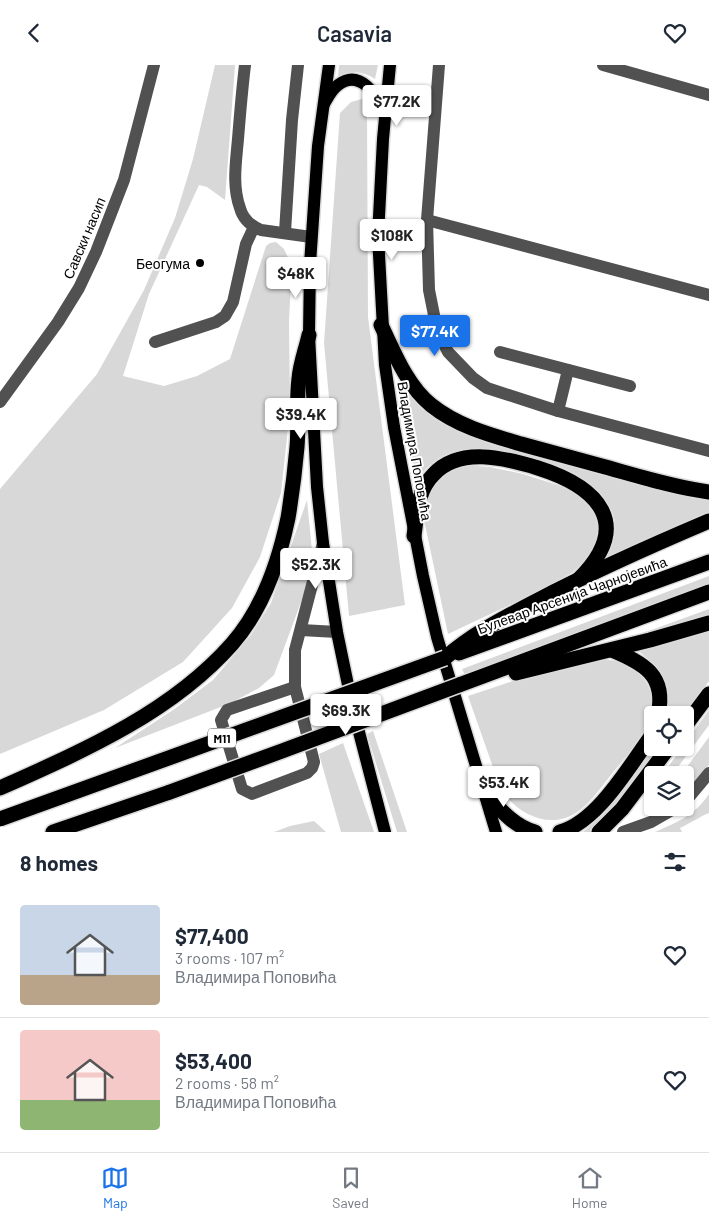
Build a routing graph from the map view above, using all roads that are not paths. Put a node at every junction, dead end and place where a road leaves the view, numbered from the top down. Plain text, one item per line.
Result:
1 (154, 65) edge
2 (245, 65) edge
3 (298, 65) edge
4 (329, 65) edge
5 (390, 65) edge
6 (438, 65) edge
7 (603, 65) edge
8 (708, 92) edge
9 (322, 105) junction
10 (385, 112) junction
11 (427, 220) junction
12 (254, 227) junction
13 (285, 232) junction
14 (311, 237) junction
15 (709, 295) edge
16 (382, 325) junction
17 (309, 335) junction
18 (155, 341) dead end
19 (500, 352) dead end
20 (568, 370) junction
21 (630, 386) dead end
22 (0, 402) edge
23 (558, 411) junction
24 (709, 451) edge
25 (709, 492) edge
26 (709, 521) edge
27 (414, 536) junction
28 (323, 543) junction
29 (709, 562) edge
30 (579, 579) junction
31 (709, 592) edge
32 (709, 623) edge
33 (301, 630) junction
34 (337, 632) junction
35 (612, 650) junction
36 (445, 658) junction
37 (459, 685) junction
38 (295, 687) junction
39 (709, 694) edge
40 (659, 706) edge
41 (694, 714) edge
42 (644, 746) edge
43 (662, 756) edge
44 (709, 773) edge
45 (0, 788) edge
46 (694, 791) edge
47 (484, 793) junction
48 (661, 816) edge
49 (0, 819) edge
50 (53, 832) edge
51 (386, 832) edge
52 (496, 832) edge
53 (535, 832) edge
54 (560, 832) edge
55 (599, 832) edge
56 (623, 832) edge

1 - 22 street, Савски насип
2 - 12 street
3 - 13 street
4 - 9 main road
5 - 10 main road, Владимира Поповића
6 - 11 street
7 - 8 street
9 - 10 main road
9 - 14 main road
10 - 16 main road, Владимира Поповића
11 - 15 street
11 - 23 street
12 - 13 street
12 - 18 street
13 - 14 street
14 - 17 main road
16 - 25 highway
16 - 27 main road, Владимира Поповића
17 - 28 main road
17 - 45 highway
19 - 20 street
20 - 21 street
20 - 23 street
23 - 24 street
26 - 30 highway
27 - 30 highway
27 - 47 main road, Владимира Поповића
28 - 33 street
28 - 34 main road
29 - 36 highway, Булевар Арсенија Чарнојевића / M11
30 - 36 highway
31 - 37 highway, M11
32 - 35 highway
33 - 34 street
33 - 38 street
34 - 51 main road
35 - 37 highway
35 - 40 highway
36 - 49 highway, M11, bridge
37 - 50 highway, M11, bridge
38 - 38 street
39 - 41 highway
42 - 54 highway
43 - 55 highway
44 - 46 street
47 - 52 main road, Владимира Поповића
47 - 53 highway
48 - 56 street

